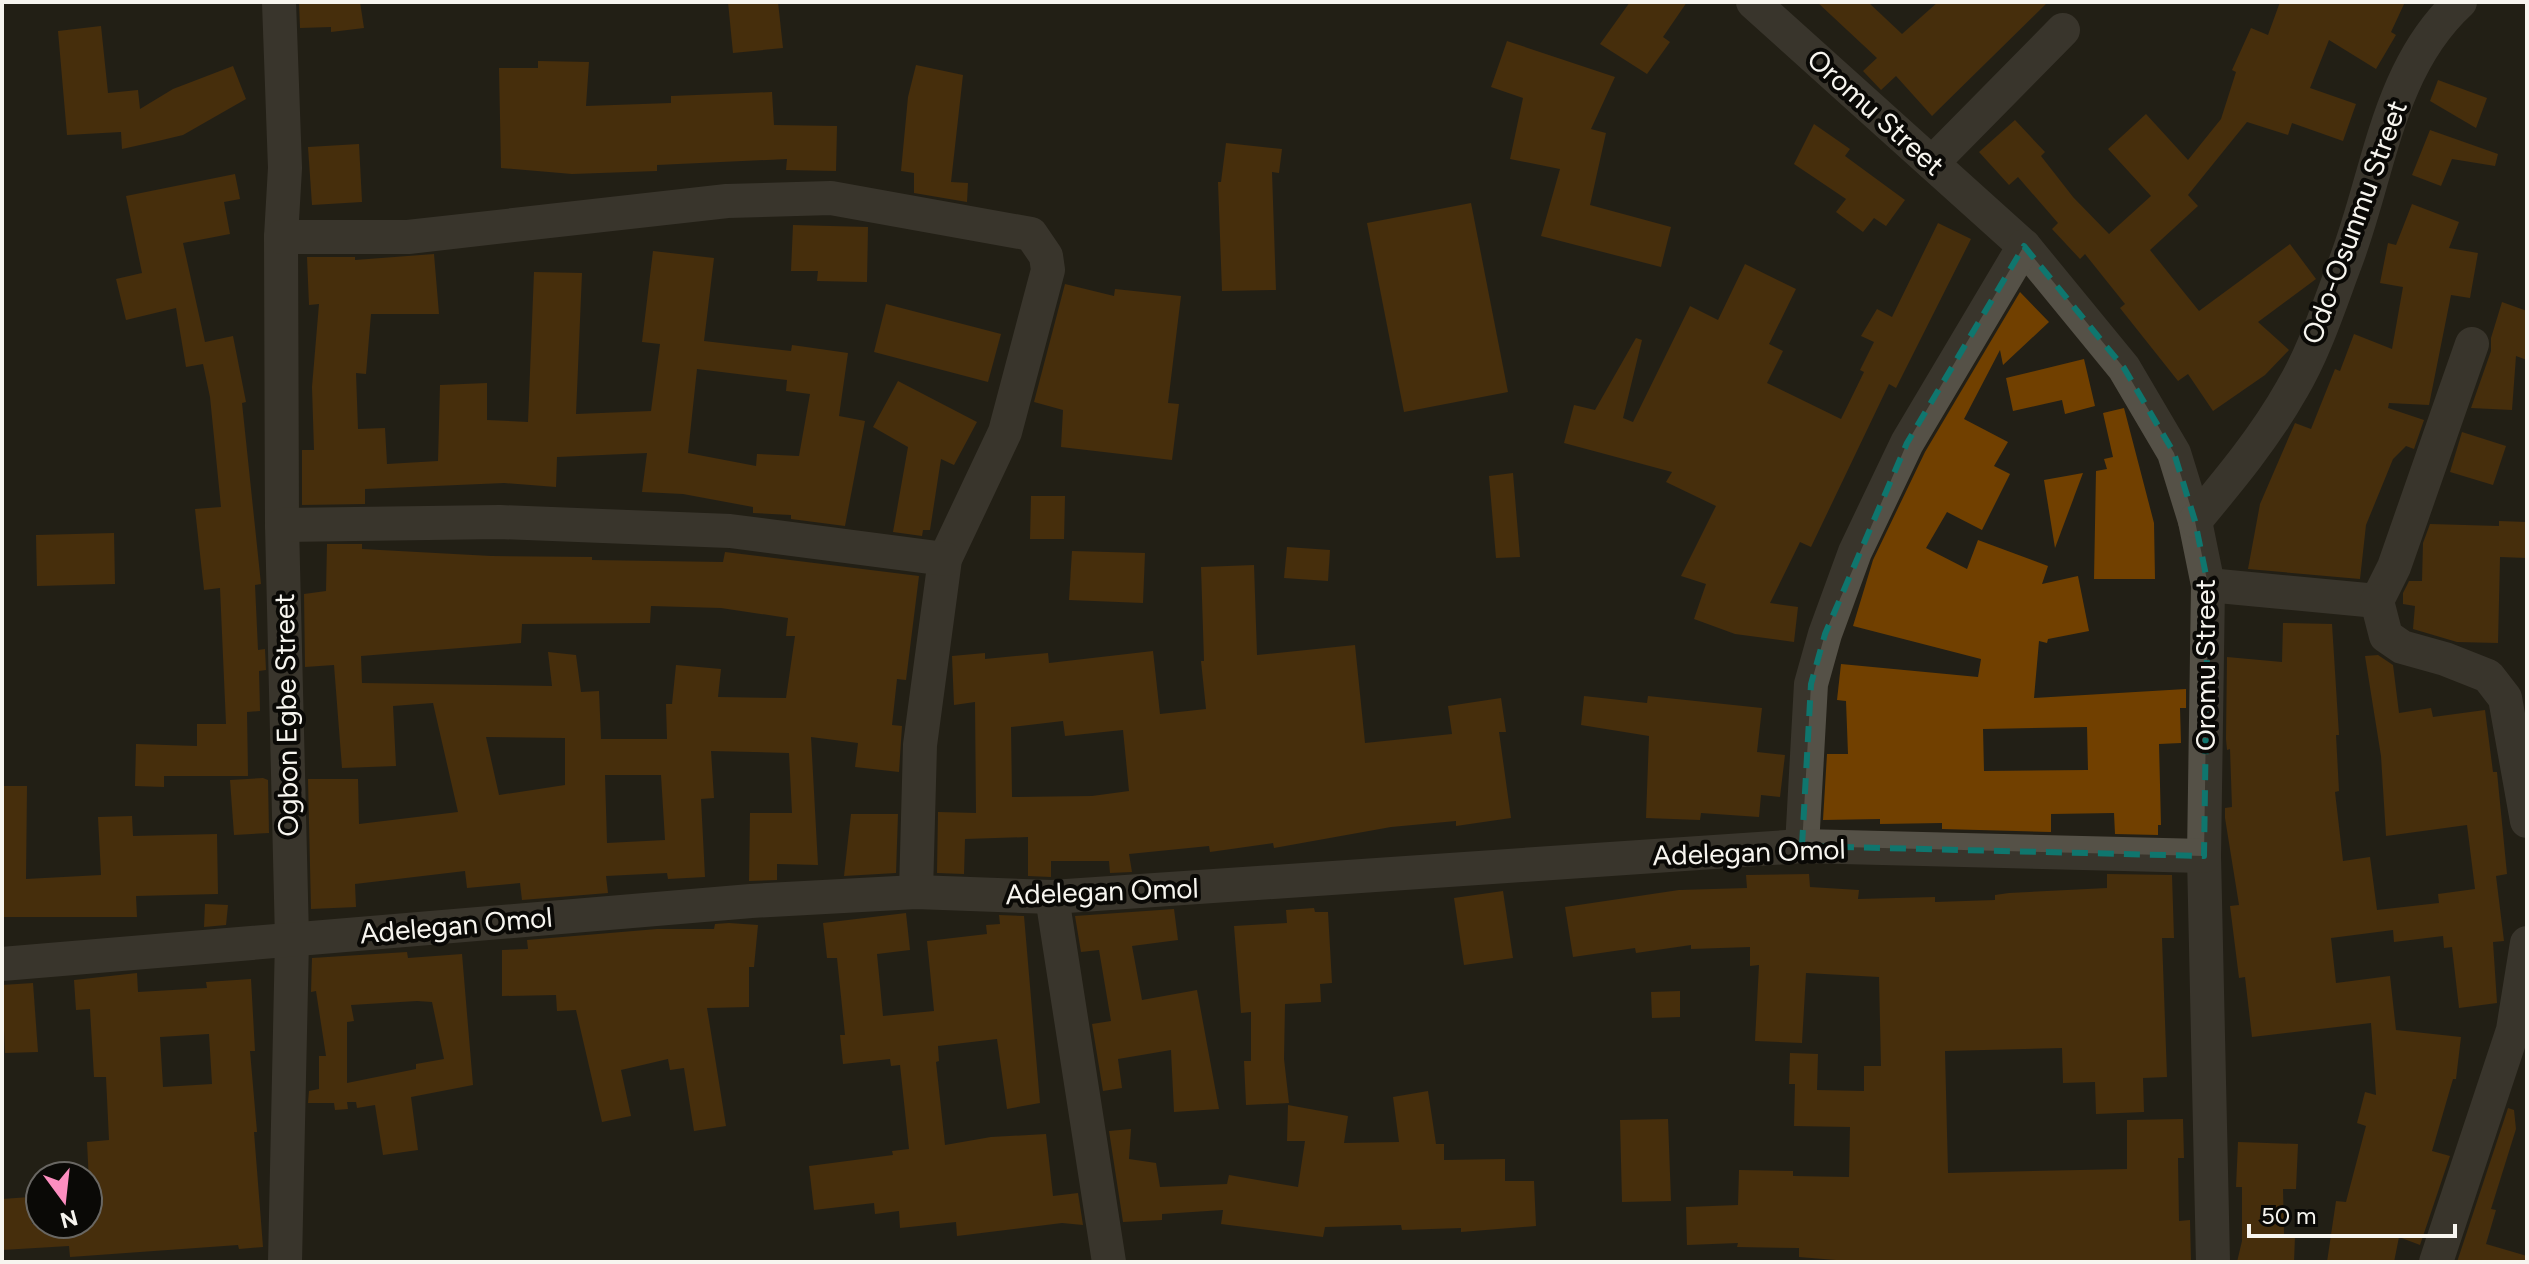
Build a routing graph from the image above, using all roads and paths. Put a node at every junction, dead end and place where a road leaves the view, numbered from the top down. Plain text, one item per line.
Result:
1 (279, 2) edge
2 (1753, 2) edge
3 (2460, 2) edge
4 (2063, 30) dead end
5 (1932, 163) junction
6 (281, 237) junction
7 (2024, 246) junction
8 (2472, 344) dead end
9 (2195, 521) junction
10 (282, 525) junction
11 (945, 559) junction
12 (2208, 585) junction
13 (2377, 601) junction
14 (2527, 821) edge
15 (1802, 846) junction
16 (2204, 856) junction
17 (916, 892) junction
18 (1052, 897) junction
19 (292, 939) junction
20 (2527, 943) edge
21 (2, 964) edge
22 (285, 1262) edge
23 (1109, 1262) edge
24 (2213, 1262) edge
25 (2436, 1262) edge

1 - 6 street, Ogbon Egbe Street
2 - 5 street, Oromu Street
3 - 9 street, Odo-Osunmu Street
4 - 5 street
5 - 7 street, Oromu Street
6 - 10 street, Ogbon Egbe Street
6 - 11 street
7 - 9 street, Oromu Street
7 - 15 street
8 - 13 street
9 - 12 street, Oromu Street
10 - 11 street
10 - 19 street, Ogbon Egbe Street
11 - 17 street
12 - 13 street
12 - 16 street, Oromu Street
13 - 14 street
15 - 16 street, Adelegan Omol
15 - 18 street, Adelegan Omol
16 - 24 street, Oromu Street
17 - 18 street, Adelegan Omol
17 - 19 street, Adelegan Omol
18 - 23 street
19 - 21 street, Adelegan Omol
19 - 22 street, Ogbon Egbe Street
20 - 25 street

